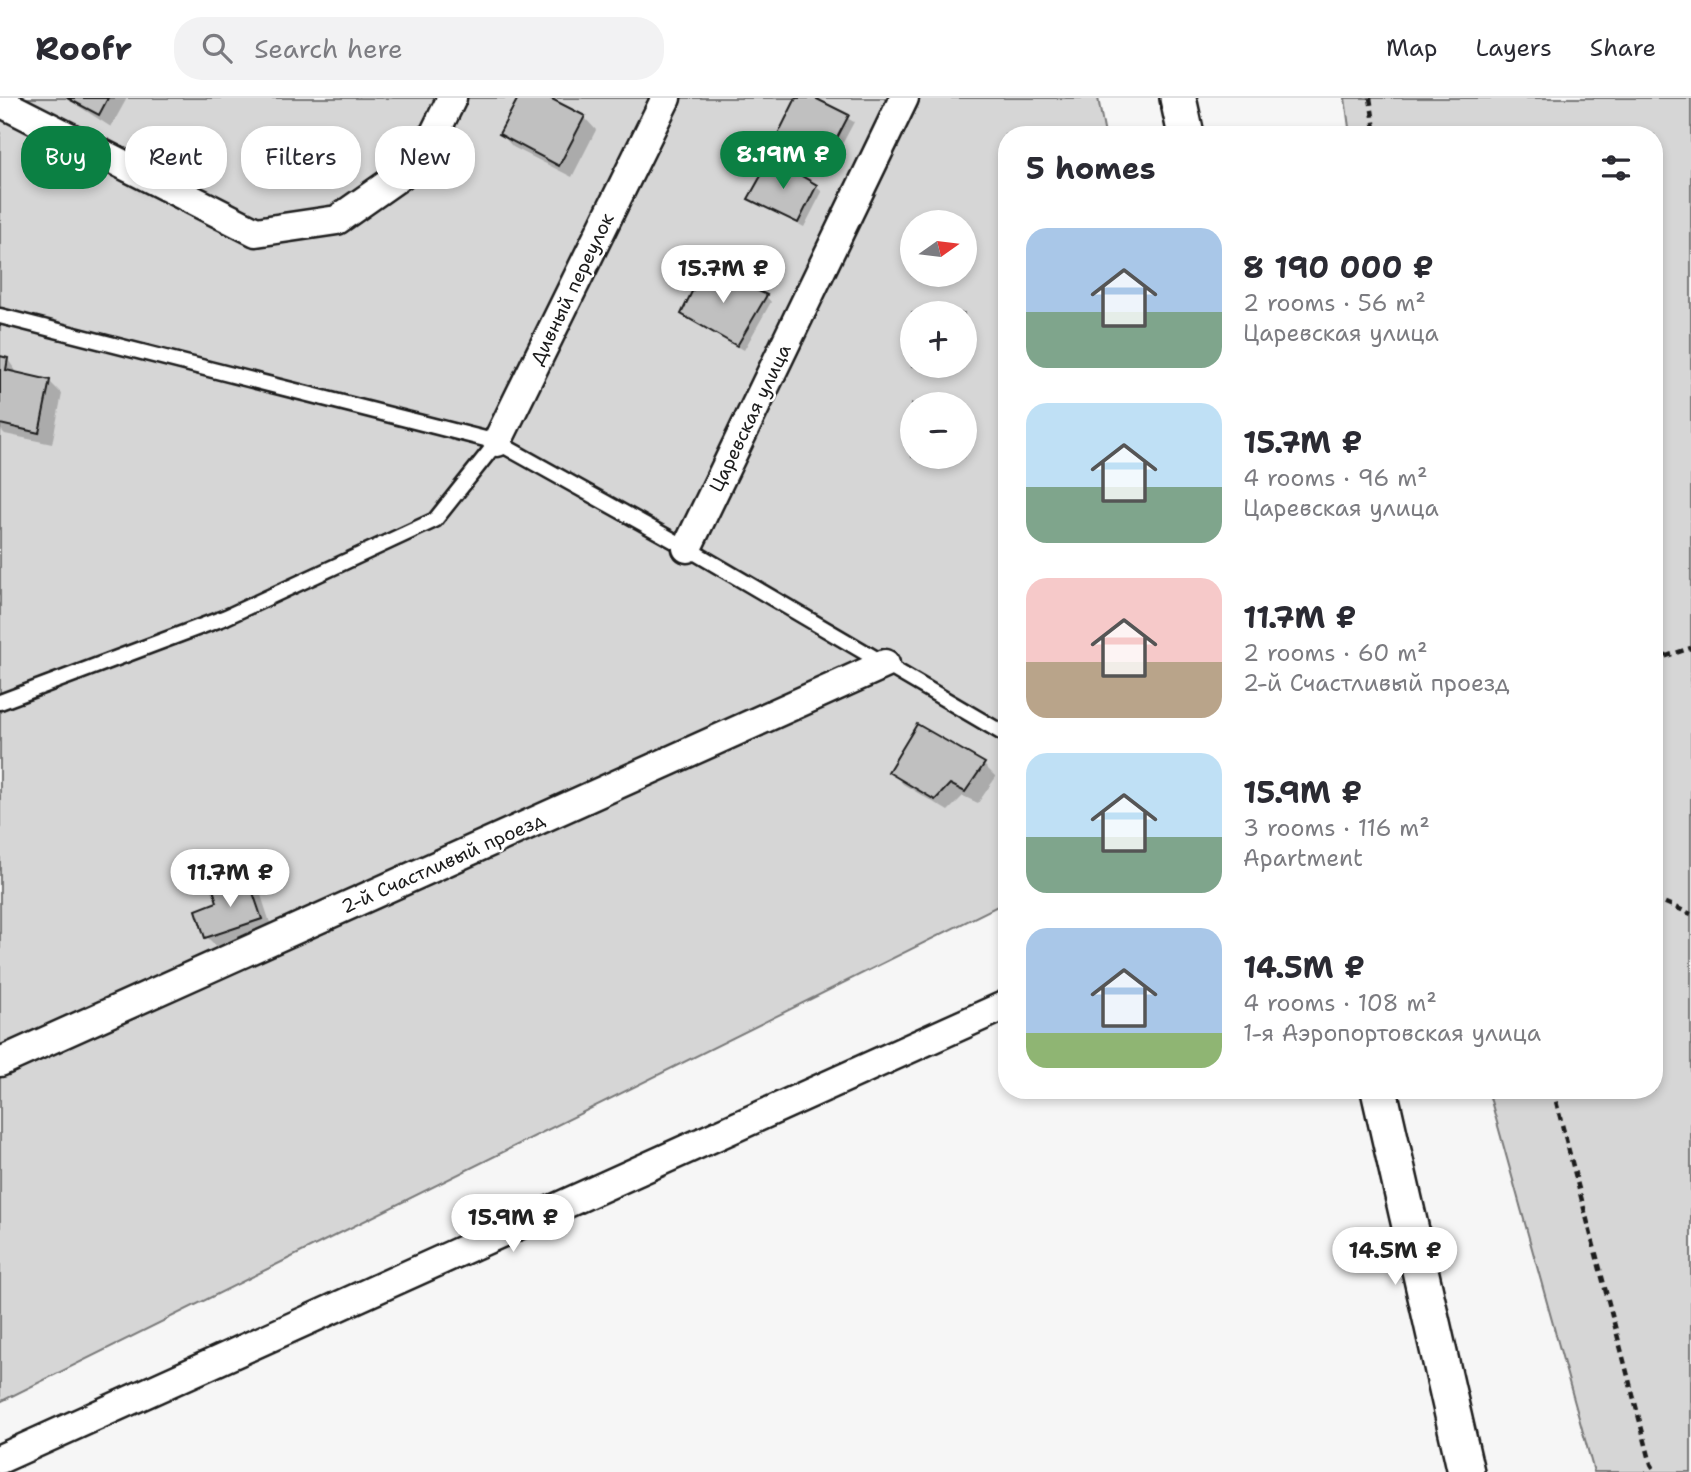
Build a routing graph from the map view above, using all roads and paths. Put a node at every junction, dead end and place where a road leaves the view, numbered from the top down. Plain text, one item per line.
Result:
1 (452, 98) edge
2 (666, 98) edge
3 (904, 98) edge
4 (1178, 98) edge
5 (1370, 98) edge
6 (0, 102) edge
7 (1184, 126) edge
8 (1375, 126) edge
9 (0, 316) edge
10 (497, 442) junction
11 (687, 548) junction
12 (1691, 648) edge
13 (1663, 657) edge
14 (885, 664) junction
15 (0, 702) edge
16 (998, 730) edge
17 (1663, 902) edge
18 (1691, 914) edge
19 (998, 1009) edge
20 (0, 1062) edge
21 (1381, 1099) edge
22 (1555, 1099) edge
23 (0, 1459) edge
24 (1466, 1472) edge
25 (1656, 1472) edge

1 - 6 street
2 - 10 street, Дивный переулок
3 - 11 street, Царевская улица
4 - 7 street
5 - 8 path
9 - 10 lane
10 - 11 lane
10 - 15 lane
11 - 14 lane
12 - 13 path
14 - 16 lane
14 - 20 street, 2-й Счастливый проезд
17 - 18 path
19 - 23 street
21 - 24 street
22 - 25 path

